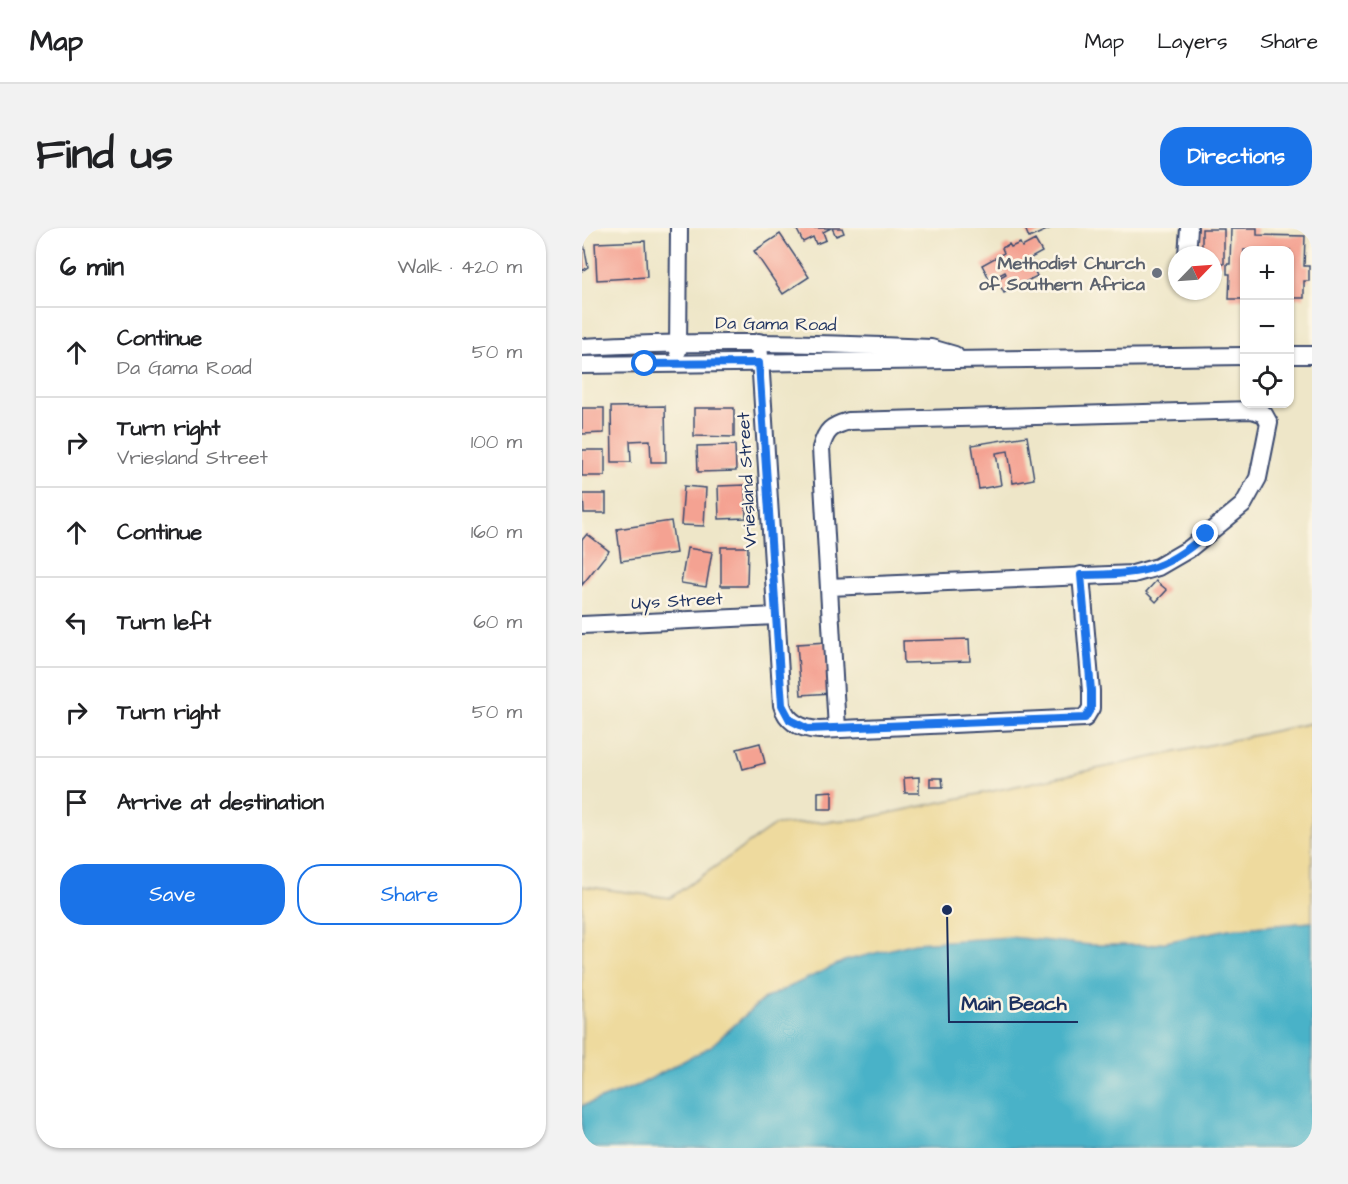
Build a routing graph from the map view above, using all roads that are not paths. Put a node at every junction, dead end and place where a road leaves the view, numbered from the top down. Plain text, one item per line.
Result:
1 (679, 228) edge
2 (1189, 228) edge
3 (1188, 246) edge
4 (679, 341) junction
5 (759, 342) junction
6 (582, 346) edge
7 (1294, 355) edge
8 (1312, 355) edge
9 (1240, 356) edge
10 (969, 358) junction
11 (759, 363) junction
12 (677, 364) junction
13 (582, 365) edge
14 (1081, 575) junction
15 (829, 587) junction
16 (774, 616) junction
17 (582, 625) edge
18 (837, 729) junction

1 - 4 street
2 - 3 street
4 - 5 street, Da Gama Road
4 - 6 street, Da Gama Road
4 - 12 street
5 - 10 street, Da Gama Road
5 - 11 street, Vriesland Street
7 - 8 street
9 - 10 street, Da Gama Road
10 - 11 street, Da Gama Road
11 - 12 street, Da Gama Road
11 - 16 street, Vriesland Street
12 - 13 street, Da Gama Road
14 - 15 street
14 - 15 street
14 - 18 street, Vriesland Street
15 - 18 street
16 - 17 street, Uys Street
16 - 18 street, Vriesland Street

